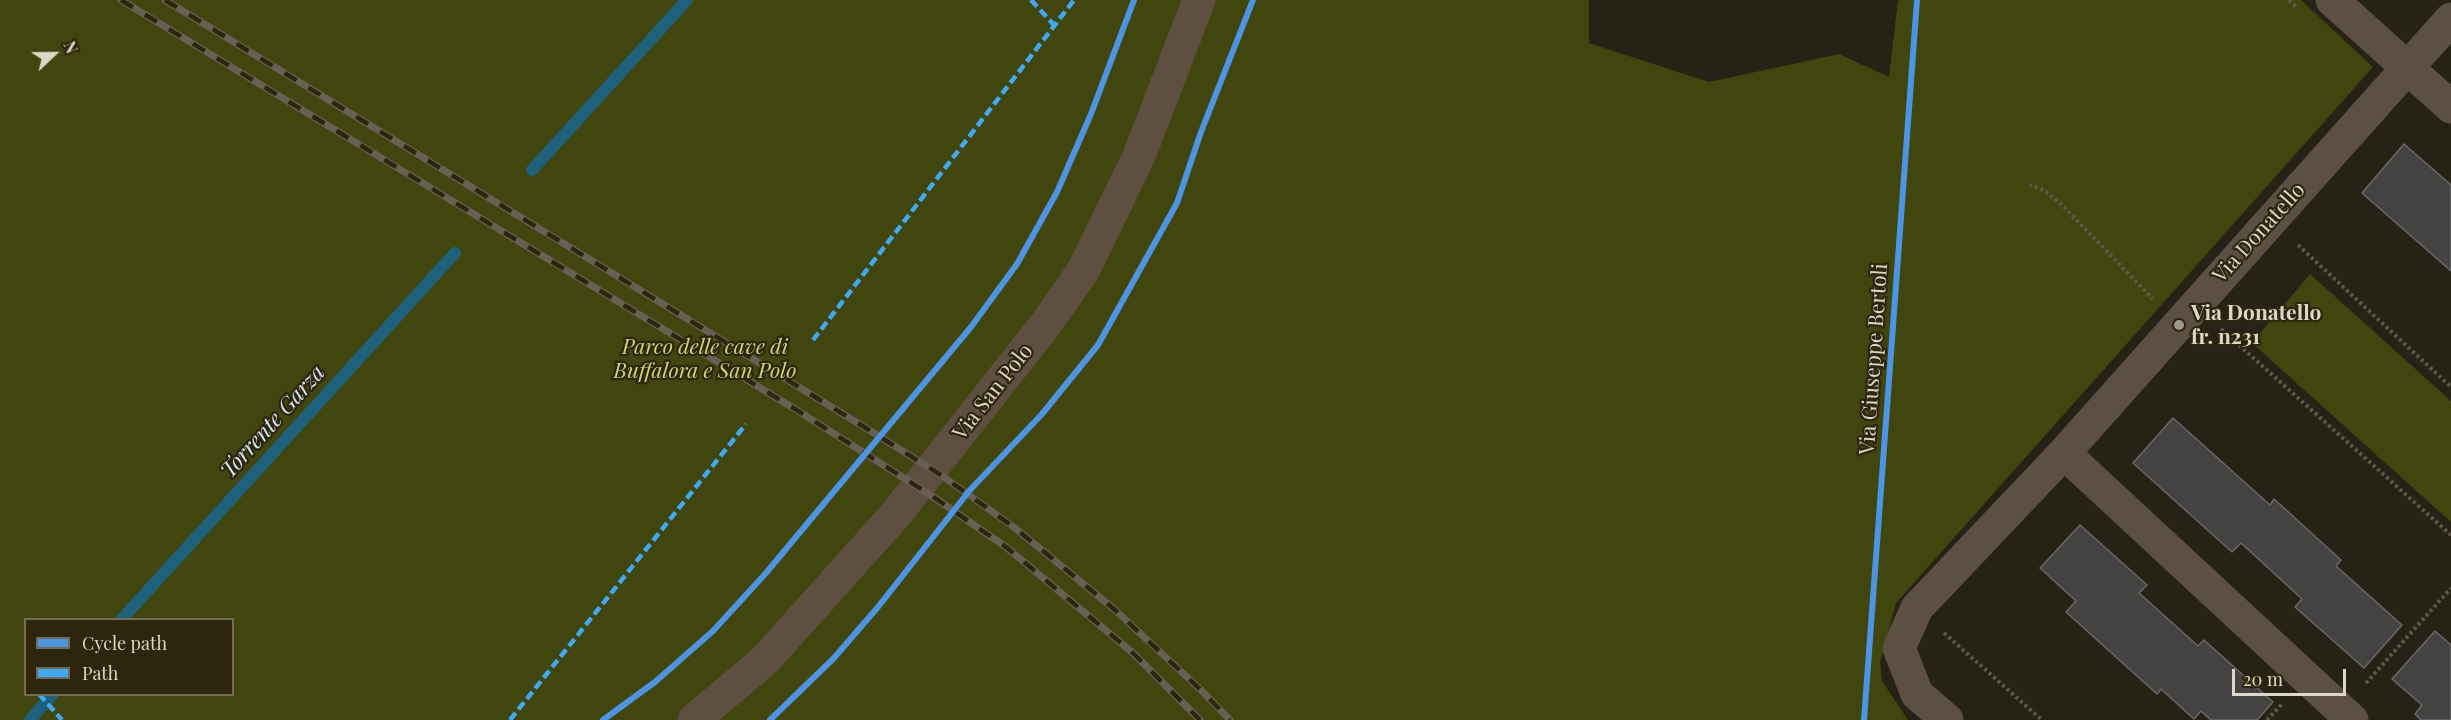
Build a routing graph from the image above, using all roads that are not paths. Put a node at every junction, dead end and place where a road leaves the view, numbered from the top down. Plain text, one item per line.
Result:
1 (1199, 0) edge
2 (2319, 8) edge
3 (2451, 19) edge
4 (2407, 67) junction
5 (2451, 107) edge
6 (2064, 453) junction
7 (2347, 715) edge
8 (694, 720) edge
9 (1947, 720) edge

1 - 8 main road, Via San Polo
2 - 4 street
3 - 4 street, Via Donatello
4 - 5 street
4 - 6 street, Via Donatello
6 - 7 street
6 - 9 street, Via Donatello

